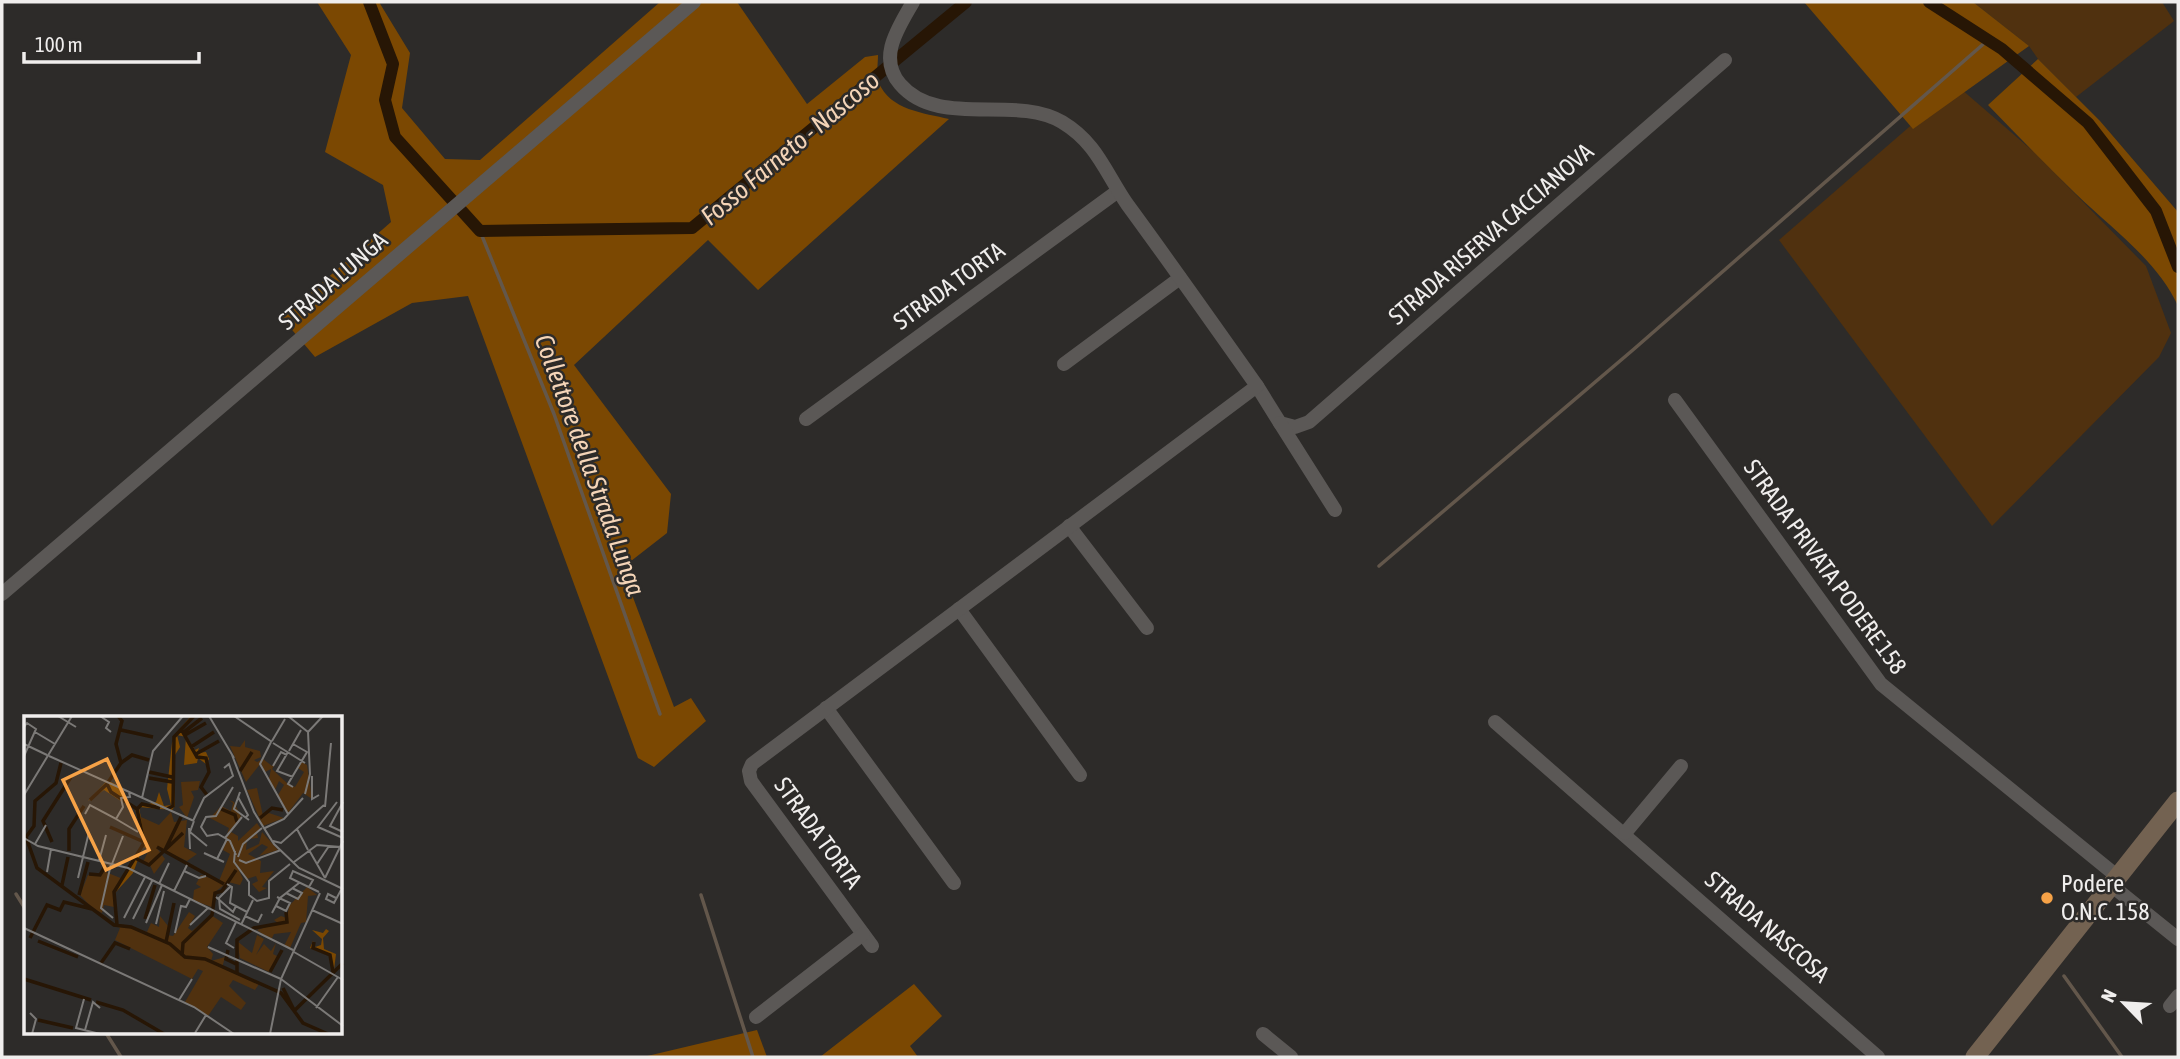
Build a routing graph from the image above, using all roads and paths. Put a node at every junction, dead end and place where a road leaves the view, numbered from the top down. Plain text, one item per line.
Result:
1 (694, 2) edge
2 (913, 2) edge
3 (1726, 60) dead end
4 (1118, 191) junction
5 (1180, 278) junction
6 (1064, 364) dead end
7 (1257, 386) junction
8 (1675, 400) dead end
9 (806, 419) dead end
10 (1280, 423) junction
11 (1335, 510) dead end
12 (1069, 526) junction
13 (2, 594) edge
14 (959, 609) junction
15 (1146, 628) dead end
16 (826, 708) junction
17 (1495, 722) dead end
18 (1681, 766) dead end
19 (1080, 775) dead end
20 (2178, 801) edge
21 (1625, 833) junction
22 (2115, 881) junction
23 (954, 883) dead end
24 (2178, 939) edge
25 (756, 1017) dead end
26 (1263, 1034) dead end
27 (1292, 1057) edge
28 (1878, 1057) edge
29 (1975, 1057) edge

1 - 13 street, STRADA LUNGA
2 - 4 street
3 - 10 street, STRADA RISERVA CACCIANOVA
4 - 5 street
4 - 9 street, STRADA TORTA
5 - 6 street
5 - 7 street
7 - 10 street
7 - 12 street, STRADA TORTA
8 - 22 street, STRADA PRIVATA PODERE 158
10 - 11 street
12 - 14 street, STRADA TORTA
12 - 15 street
14 - 16 street, STRADA TORTA
14 - 19 street
16 - 23 street
16 - 25 street, STRADA TORTA
17 - 21 street, STRADA NASCOSA
18 - 21 street
20 - 22 street
21 - 28 street, STRADA NASCOSA
22 - 24 street, STRADA PRIVATA PODERE 158
22 - 29 street
26 - 27 street

